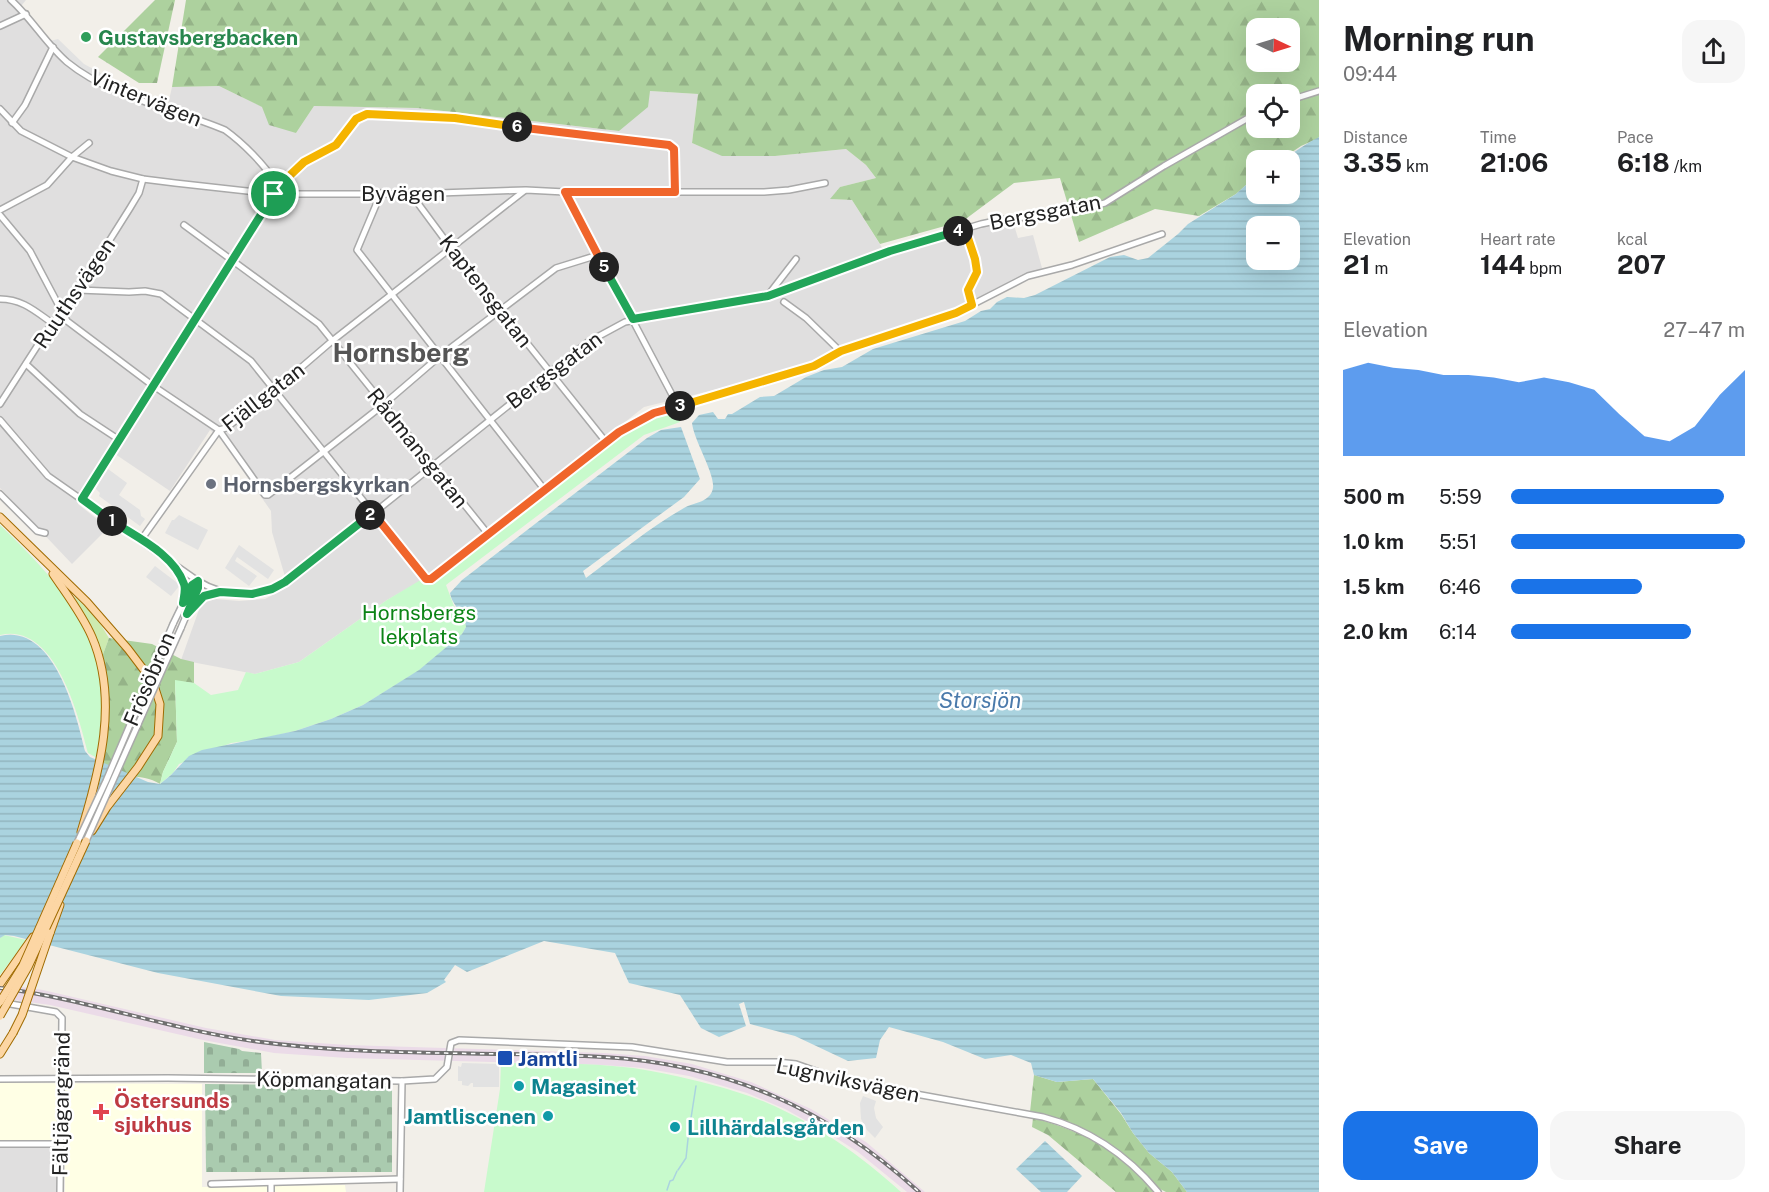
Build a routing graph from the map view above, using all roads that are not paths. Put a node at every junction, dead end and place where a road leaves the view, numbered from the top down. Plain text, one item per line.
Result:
1 (11, 0) edge
2 (26, 14) junction
3 (0, 26) edge
4 (53, 47) junction
5 (1319, 90) edge
6 (1300, 97) edge
7 (0, 109) edge
8 (1246, 119) edge
9 (12, 123) junction
10 (89, 143) dead end
11 (72, 157) junction
12 (143, 179) junction
13 (825, 183) dead end
14 (526, 190) junction
15 (565, 192) junction
16 (675, 192) junction
17 (381, 193) junction
18 (274, 194) junction
19 (411, 194) junction
20 (0, 210) edge
21 (0, 216) edge
22 (183, 225) dead end
23 (965, 229) junction
24 (1162, 234) dead end
25 (451, 248) junction
26 (598, 255) junction
27 (796, 259) dead end
28 (232, 260) junction
29 (78, 290) junction
30 (392, 295) junction
31 (768, 296) junction
32 (0, 300) edge
33 (784, 302) dead end
34 (972, 305) junction
35 (500, 310) junction
36 (62, 314) junction
37 (195, 319) junction
38 (633, 319) junction
39 (52, 323) junction
40 (332, 341) junction
41 (841, 351) junction
42 (440, 356) junction
43 (26, 364) junction
44 (550, 372) junction
45 (152, 385) junction
46 (275, 390) junction
47 (0, 404) edge
48 (383, 405) junction
49 (678, 406) junction
50 (490, 419) junction
51 (0, 420) edge
52 (219, 430) junction
53 (118, 439) junction
54 (606, 442) junction
55 (324, 452) junction
56 (431, 465) junction
57 (544, 489) junction
58 (0, 494) edge
59 (82, 499) junction
60 (373, 513) junction
61 (0, 517) edge
62 (45, 533) dead end
63 (488, 534) junction
64 (141, 540) junction
65 (168, 559) junction
66 (45, 562) junction
67 (198, 581) junction
68 (220, 592) junction
69 (183, 603) junction
70 (187, 614) junction
71 (86, 841) junction
72 (77, 843) junction
73 (65, 891) junction
74 (41, 924) junction
75 (0, 984) edge
76 (0, 1002) edge
77 (0, 1016) edge
78 (13, 1033) junction
79 (0, 1045) edge
80 (450, 1052) joint
81 (0, 1054) edge
82 (0, 1079) edge
83 (61, 1079) junction
84 (402, 1081) junction
85 (0, 1144) edge
86 (61, 1144) junction
87 (400, 1179) junction
88 (271, 1183) junction
89 (211, 1184) dead end
90 (60, 1192) edge
91 (271, 1192) edge
92 (400, 1192) edge
93 (1158, 1192) edge

1 - 2 street, Vintervägen
2 - 3 street
2 - 4 street, Vintervägen
4 - 9 street
4 - 18 street, Vintervägen
5 - 6 street
7 - 9 street, Byvägen
8 - 23 street, Bergsgatan
9 - 11 street, Byvägen
10 - 11 street
11 - 12 street, Byvägen
11 - 20 street
12 - 18 street, Byvägen
12 - 29 street, Ruuthsvägen
13 - 16 street, Byvägen
14 - 15 street, Byvägen
14 - 19 street, Byvägen
14 - 25 street, Fjällgatan
15 - 16 street, Byvägen
15 - 26 street
16 - 18 street
17 - 18 street, Byvägen
17 - 19 street, Byvägen
17 - 30 street
18 - 28 street
19 - 25 street, Kaptensgatan
21 - 36 street
22 - 28 street, Rådmansgatan
23 - 31 street, Bergsgatan
23 - 34 street
24 - 34 street
25 - 30 street, Fjällgatan
25 - 35 street, Kaptensgatan
26 - 35 street
26 - 38 street
27 - 31 street
28 - 37 street
28 - 40 street, Rådmansgatan
29 - 36 street, Ruuthsvägen
29 - 37 street
30 - 40 street, Fjällgatan
30 - 42 street
31 - 38 street, Bergsgatan
32 - 39 street
33 - 41 street
34 - 41 street
35 - 42 street
35 - 44 street, Kaptensgatan
36 - 39 street, Ruuthsvägen
36 - 45 street
37 - 45 street
37 - 46 street
38 - 44 street, Bergsgatan
38 - 49 street
39 - 43 street, Ruuthsvägen
40 - 46 street, Fjällgatan
40 - 48 street, Rådmansgatan
41 - 49 street
42 - 48 street
42 - 50 street
43 - 47 street, Ruuthsvägen
43 - 53 street
44 - 50 street, Bergsgatan
44 - 54 street, Kaptensgatan
45 - 52 street
45 - 53 street
46 - 52 street, Fjällgatan
46 - 55 street
48 - 55 street
48 - 56 street, Rådmansgatan
49 - 54 street
50 - 56 street, Bergsgatan
50 - 57 street
51 - 59 street, Bergsgatan
52 - 55 street
52 - 64 street, Fjällgatan
53 - 59 street
54 - 57 street
55 - 60 street
56 - 60 street, Bergsgatan
56 - 63 street, Rådmansgatan
57 - 63 street
58 - 62 street
59 - 64 street, Bergsgatan
60 - 63 street
60 - 68 street, Bergsgatan
61 - 66 main road
64 - 65 street, Bergsgatan
65 - 67 street, Bergsgatan
65 - 69 street
66 - 71 main road, Frösöbron, bridge
66 - 72 main road, Frösöbron, bridge
67 - 68 street, Bergsgatan
67 - 69 street, Frösöbron
67 - 70 street, Frösöbron
68 - 70 street
69 - 72 street, Frösöbron, bridge
70 - 71 street, Frösöbron, bridge
71 - 73 main road, Frösöbron, bridge
72 - 74 main road, Frösöbron, bridge
73 - 77 main road, Frösöbron, bridge
73 - 78 main road, bridge
74 - 75 main road, bridge
74 - 76 main road, Frösöbron, bridge
76 - 83 street, Fältjägargränd
78 - 79 main road
78 - 81 main road
80 - 84 street, Köpmangatan
80 - 93 street, Lugnviksvägen
82 - 83 street, Köpmangatan
83 - 84 street, Köpmangatan
83 - 86 street, Fältjägargränd
84 - 87 street
85 - 86 street
86 - 90 street, Fältjägargränd
87 - 88 street
87 - 92 street
88 - 89 street
88 - 91 street

